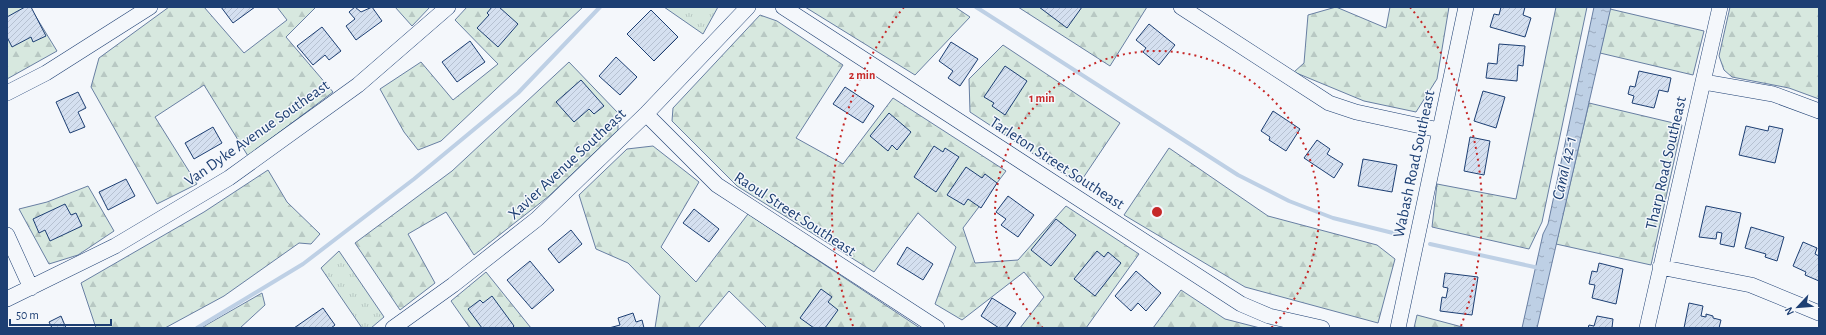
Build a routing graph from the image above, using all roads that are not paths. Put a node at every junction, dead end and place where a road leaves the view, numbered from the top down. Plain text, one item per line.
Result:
1 (150, 7) edge
2 (448, 7) edge
3 (748, 7) edge
4 (783, 7) edge
5 (1181, 7) edge
6 (1466, 7) edge
7 (1720, 7) edge
8 (1704, 82) junction
9 (7, 93) edge
10 (1819, 110) edge
11 (646, 114) junction
12 (1439, 130) junction
13 (7, 235) edge
14 (1660, 267) junction
15 (32, 288) junction
16 (7, 300) edge
17 (1819, 313) edge
18 (393, 328) edge
19 (937, 328) edge
20 (1322, 328) edge
21 (1398, 328) edge
22 (1647, 328) edge

1 - 9 street
2 - 15 street, Van Dyke Avenue Southeast
3 - 11 street, Xavier Avenue Southeast
4 - 20 street, Tarleton Street Southeast
5 - 12 street
6 - 12 street, Wabash Road Southeast
7 - 8 street, Tharp Road Southeast
8 - 10 street
8 - 14 street, Tharp Road Southeast
11 - 18 street, Xavier Avenue Southeast
11 - 19 street, Raoul Street Southeast
12 - 21 street, Wabash Road Southeast
13 - 15 street
14 - 17 street
14 - 22 street, Tharp Road Southeast
15 - 16 street, Van Dyke Avenue Southeast

